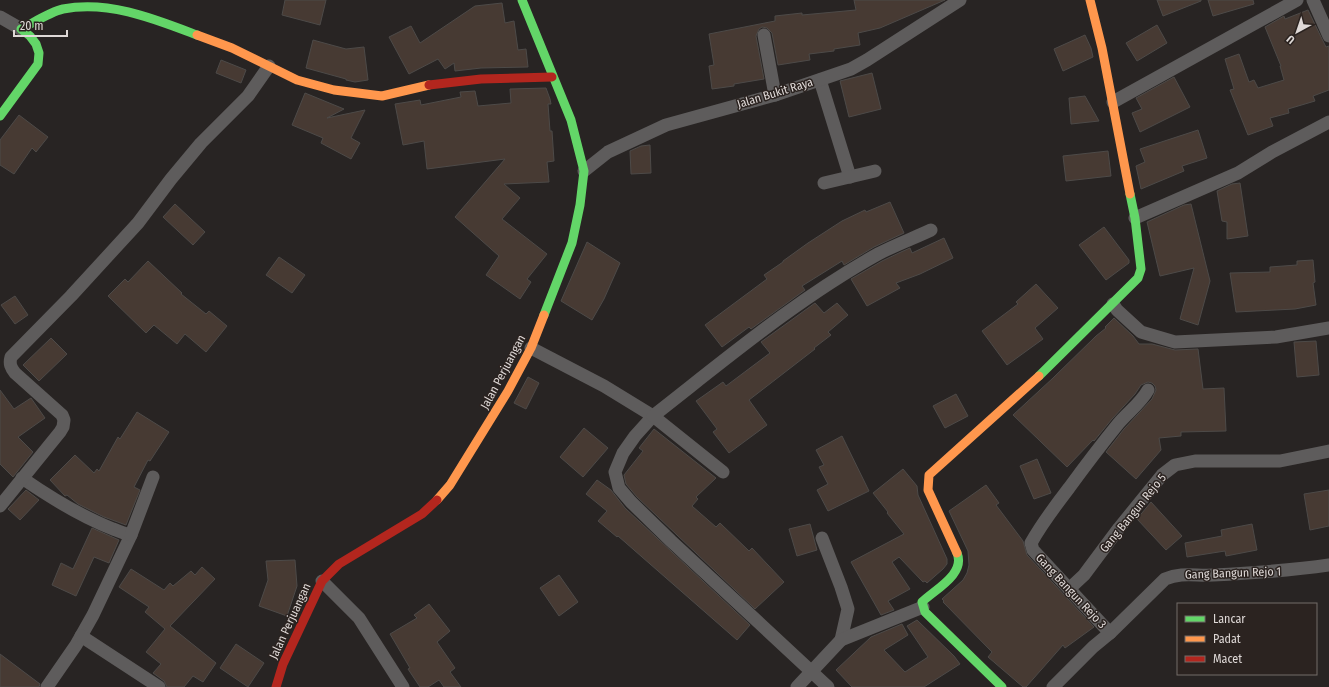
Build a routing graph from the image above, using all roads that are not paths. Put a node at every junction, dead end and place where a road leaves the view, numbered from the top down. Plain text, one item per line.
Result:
1 (522, 0) edge
2 (960, 0) edge
3 (1090, 0) edge
4 (1297, 0) edge
5 (1313, 0) edge
6 (0, 17) edge
7 (21, 29) junction
8 (764, 35) dead end
9 (1329, 36) edge
10 (268, 66) junction
11 (552, 77) junction
12 (820, 80) junction
13 (775, 95) junction
14 (1112, 102) junction
15 (0, 116) edge
16 (1329, 122) edge
17 (584, 171) junction
18 (875, 171) dead end
19 (850, 177) junction
20 (824, 183) dead end
21 (1135, 218) junction
22 (931, 230) dead end
23 (1113, 304) junction
24 (1329, 328) edge
25 (531, 348) junction
26 (1148, 390) dead end
27 (653, 416) junction
28 (1329, 451) edge
29 (723, 472) dead end
30 (153, 477) dead end
31 (22, 478) junction
32 (0, 506) edge
33 (131, 535) junction
34 (822, 538) dead end
35 (1329, 565) edge
36 (322, 581) junction
37 (1070, 589) junction
38 (923, 607) junction
39 (1110, 633) junction
40 (81, 636) junction
41 (841, 640) junction
42 (811, 671) junction
43 (47, 687) edge
44 (159, 687) edge
45 (276, 687) edge
46 (403, 687) edge
47 (797, 687) edge
48 (828, 687) edge
49 (1002, 687) edge
50 (1053, 687) edge

1 - 11 street, Jalan Perjuangan
2 - 12 street, Jalan Bukit Raya
3 - 14 street
4 - 14 street
5 - 9 street
6 - 7 street
7 - 10 street
7 - 15 street
8 - 13 street
10 - 11 street
10 - 31 street
11 - 17 street, Jalan Perjuangan
12 - 13 street, Jalan Bukit Raya
12 - 19 street
13 - 17 street, Jalan Bukit Raya
14 - 21 street
16 - 21 street
17 - 25 street, Jalan Perjuangan
18 - 19 street
19 - 20 street
21 - 23 street
22 - 27 street
23 - 24 street
23 - 38 street
25 - 27 street
25 - 36 street, Jalan Perjuangan
26 - 37 street, Gang Bangun Rejo 3
27 - 29 street
27 - 42 street
28 - 37 street, Gang Bangun Rejo 5
30 - 33 street
31 - 32 street
31 - 33 street
33 - 40 street
34 - 41 street
35 - 39 street, Gang Bangun Rejo 1
36 - 45 street, Jalan Perjuangan
36 - 46 street
37 - 39 street, Gang Bangun Rejo 3
38 - 41 street
38 - 49 street
39 - 50 street, Gang Bangun Rejo 3
40 - 43 street
40 - 44 street
41 - 42 street
42 - 47 street
42 - 48 street

